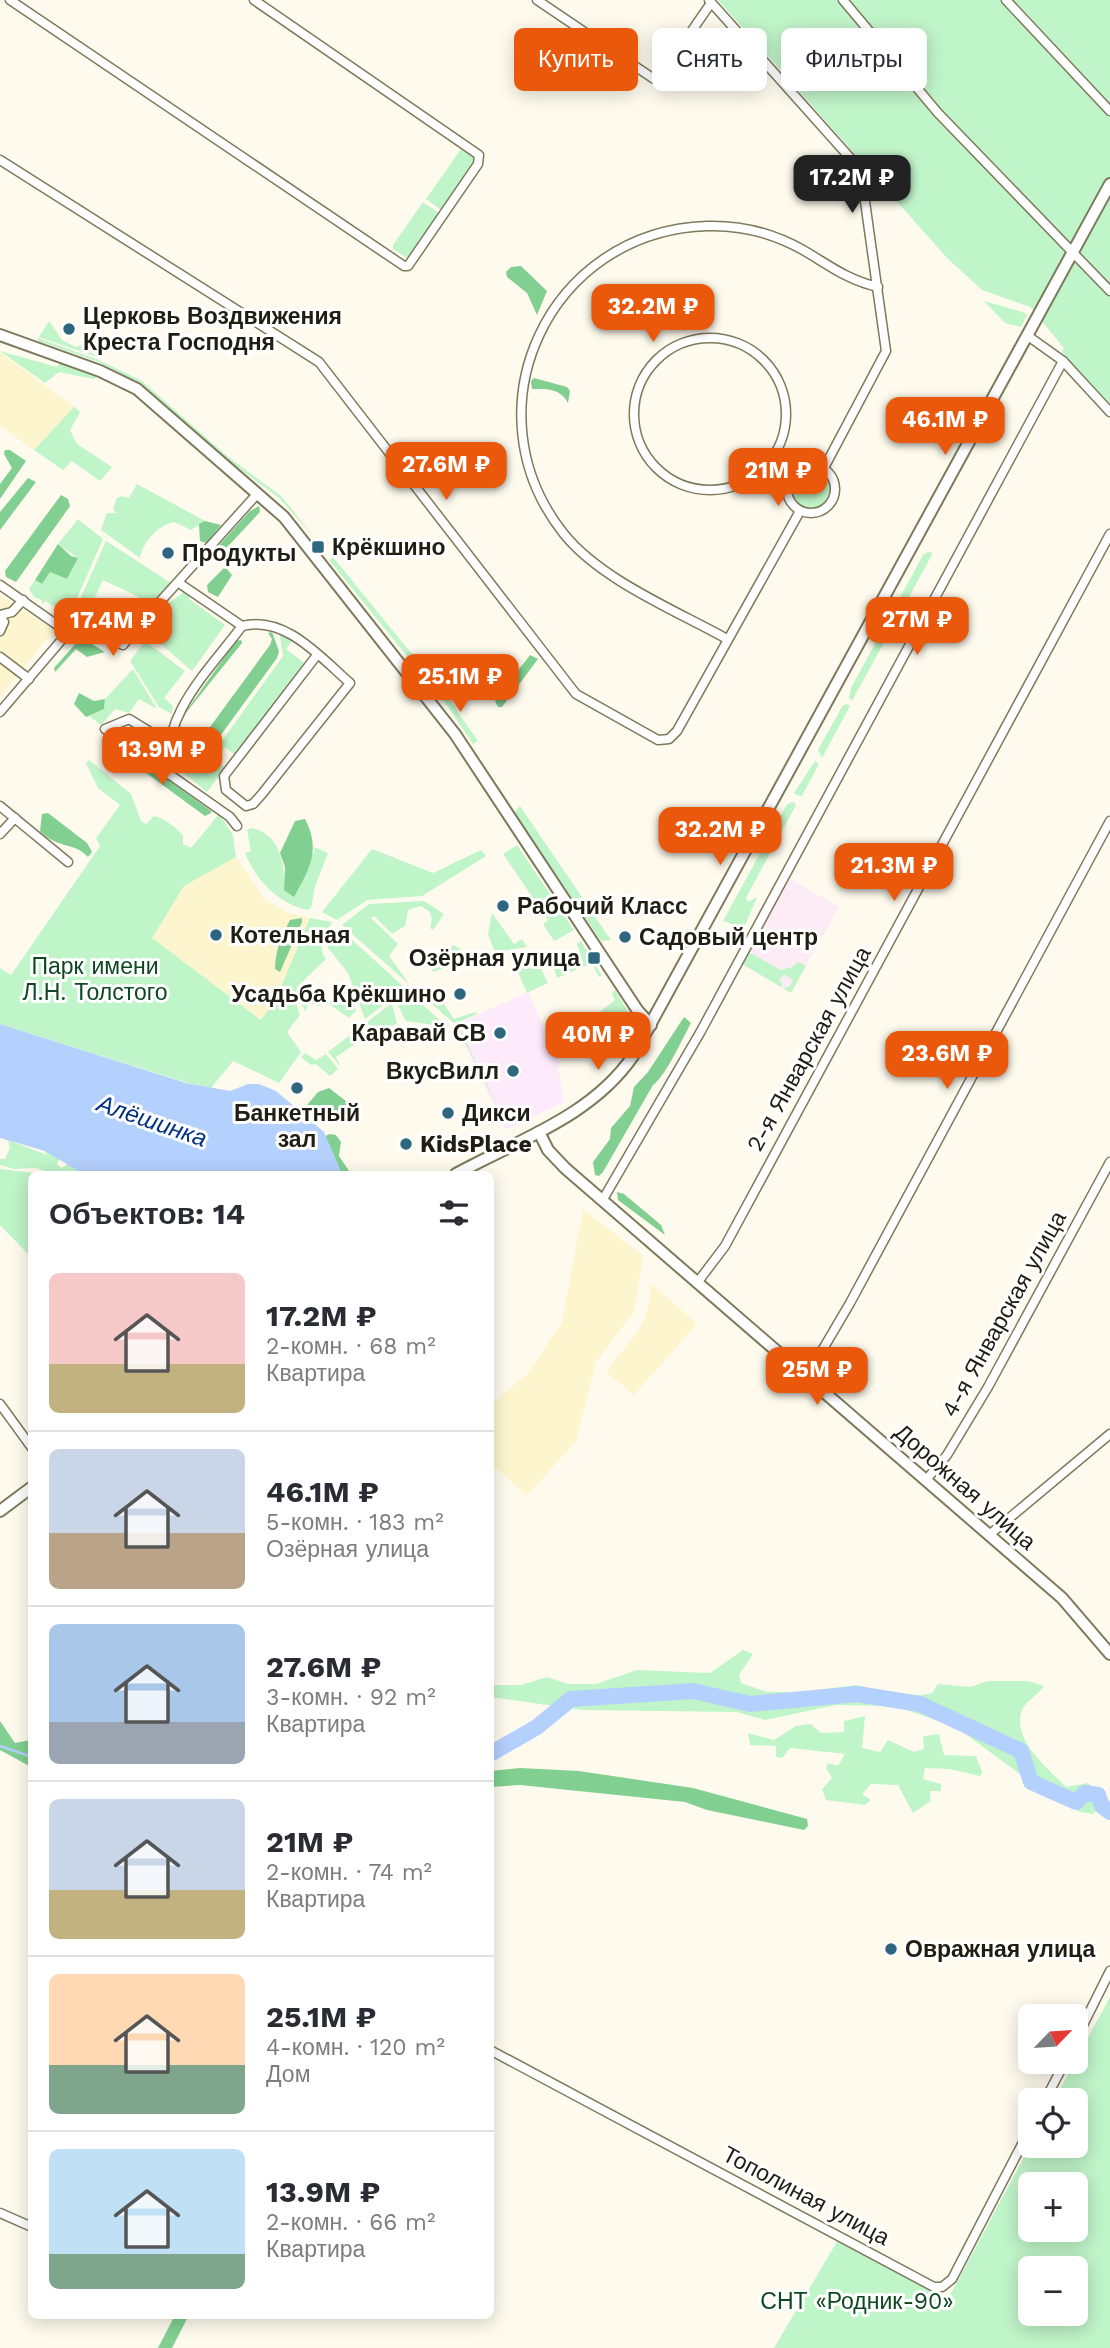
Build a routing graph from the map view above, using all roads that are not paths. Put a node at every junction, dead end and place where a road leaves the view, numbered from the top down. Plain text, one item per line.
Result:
1 (10, 0) edge
2 (254, 0) edge
3 (537, 0) edge
4 (843, 0) edge
5 (1006, 0) edge
6 (710, 1) edge
7 (1110, 111) edge
8 (0, 160) edge
9 (1110, 184) edge
10 (1072, 252) junction
11 (878, 287) junction
12 (1110, 291) edge
13 (0, 335) edge
14 (1028, 336) junction
15 (1063, 361) junction
16 (1110, 412) edge
17 (778, 449) junction
18 (765, 467) junction
19 (800, 467) junction
20 (824, 468) junction
21 (788, 484) junction
22 (258, 493) junction
23 (800, 511) junction
24 (1110, 534) edge
25 (179, 583) junction
26 (0, 585) edge
27 (23, 600) junction
28 (0, 616) edge
29 (140, 624) junction
30 (242, 626) junction
31 (0, 631) edge
32 (108, 632) junction
33 (70, 634) junction
34 (727, 639) junction
35 (317, 655) junction
36 (0, 657) edge
37 (29, 679) junction
38 (0, 712) edge
39 (168, 743) junction
40 (170, 775) junction
41 (0, 806) edge
42 (15, 818) junction
43 (1110, 821) edge
44 (237, 826) dead end
45 (0, 834) edge
46 (68, 862) dead end
47 (651, 1025) junction
48 (539, 1132) junction
49 (1110, 1162) edge
50 (462, 1171) edge
51 (602, 1201) junction
52 (697, 1283) junction
53 (802, 1373) junction
54 (0, 1404) edge
55 (1110, 1434) edge
56 (28, 1442) edge
57 (926, 1480) junction
58 (28, 1490) edge
59 (0, 1511) edge
60 (989, 1535) junction
61 (1110, 1654) edge
62 (1110, 1971) edge
63 (1088, 2015) edge
64 (494, 2052) edge
65 (1018, 2152) edge
66 (0, 2213) edge
67 (28, 2225) edge

1 - 2 street
3 - 6 street
4 - 10 street
5 - 7 street
6 - 11 street
8 - 34 street
9 - 10 street
10 - 12 street
10 - 14 street
11 - 20 street
11 - 34 street
13 - 22 street
14 - 15 street
14 - 47 street
15 - 16 street
15 - 51 street
17 - 18 street
17 - 18 street
17 - 19 street
18 - 21 street
19 - 20 street
19 - 21 street
20 - 23 street
21 - 23 street
22 - 25 street
22 - 47 street
23 - 34 street
24 - 52 street, 2-я Январская улица
25 - 29 street
25 - 30 street
26 - 27 street
27 - 28 street
27 - 33 street
28 - 31 street
29 - 32 street
29 - 32 street
30 - 35 street
30 - 39 street
32 - 33 street
33 - 37 street
35 - 35 street
36 - 37 street
37 - 38 street
39 - 40 street
39 - 40 street
40 - 44 street
41 - 42 street
42 - 45 street
42 - 46 street
43 - 53 street
47 - 48 street
48 - 50 street
48 - 51 street, Дорожная улица
49 - 57 street, 4-я Январская улица
51 - 52 street, Дорожная улица
52 - 53 street, Дорожная улица
53 - 57 street, Дорожная улица
54 - 56 street
55 - 60 street
57 - 60 street, Дорожная улица
58 - 59 street
60 - 61 street, Дорожная улица
62 - 63 street
64 - 65 street, Тополиная улица
66 - 67 street

